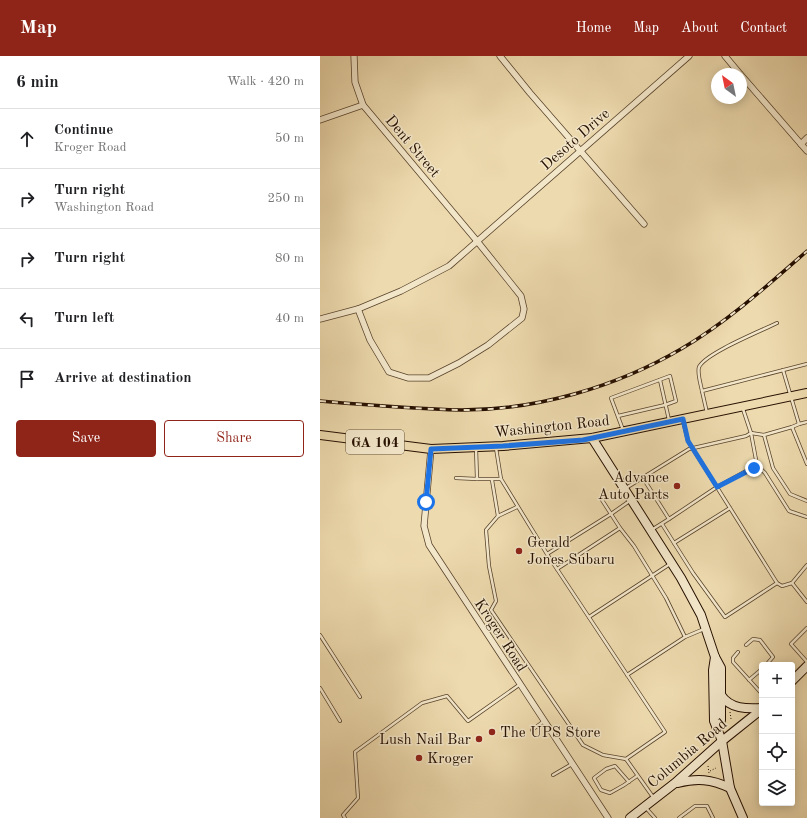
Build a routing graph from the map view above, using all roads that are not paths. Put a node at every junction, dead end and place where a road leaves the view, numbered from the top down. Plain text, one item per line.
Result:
1 (354, 56) edge
2 (500, 56) edge
3 (689, 56) edge
4 (725, 56) edge
5 (736, 68) edge
6 (747, 81) edge
7 (362, 105) junction
8 (320, 120) edge
9 (807, 138) edge
10 (801, 144) junction
11 (580, 151) junction
12 (807, 151) edge
13 (644, 224) dead end
14 (477, 241) junction
15 (358, 309) junction
16 (320, 319) edge
17 (777, 323) dead end
18 (807, 364) edge
19 (782, 370) junction
20 (660, 380) junction
21 (702, 392) junction
22 (807, 393) edge
23 (791, 396) junction
24 (665, 405) junction
25 (743, 406) junction
26 (707, 414) junction
27 (618, 416) junction
28 (683, 419) junction
29 (669, 422) junction
30 (807, 422) edge
31 (799, 424) junction
32 (792, 427) junction
33 (624, 431) junction
34 (751, 433) junction
35 (764, 435) junction
36 (320, 436) edge
37 (592, 438) junction
38 (496, 446) junction
39 (476, 447) junction
40 (431, 449) junction
41 (693, 449) junction
42 (807, 464) edge
43 (757, 465) junction
44 (456, 478) dead end
45 (477, 478) junction
46 (643, 478) junction
47 (501, 479) junction
48 (492, 480) junction
49 (717, 487) junction
50 (624, 489) junction
51 (602, 500) dead end
52 (631, 500) junction
53 (807, 501) edge
54 (517, 507) junction
55 (730, 508) junction
56 (611, 514) junction
57 (498, 516) junction
58 (807, 517) edge
59 (669, 519) junction
60 (662, 524) junction
61 (620, 528) junction
62 (650, 530) junction
63 (674, 543) junction
64 (547, 554) junction
65 (672, 563) junction
66 (807, 565) edge
67 (557, 569) junction
68 (652, 575) junction
69 (777, 583) junction
70 (792, 583) junction
71 (807, 602) edge
72 (589, 617) junction
73 (706, 628) junction
74 (807, 628) edge
75 (320, 635) edge
76 (686, 636) junction
77 (746, 645) dead end
78 (738, 652) dead end
79 (715, 656) junction
80 (769, 662) edge
81 (807, 662) edge
82 (807, 666) edge
83 (759, 671) edge
84 (628, 675) junction
85 (795, 678) edge
86 (749, 680) junction
87 (520, 684) junction
88 (320, 688) edge
89 (759, 691) edge
90 (721, 695) junction
91 (360, 696) dead end
92 (759, 708) edge
93 (759, 710) edge
94 (340, 721) dead end
95 (544, 721) junction
96 (718, 729) junction
97 (532, 730) dead end
98 (722, 741) junction
99 (626, 759) junction
100 (572, 764) junction
101 (553, 775) dead end
102 (637, 776) junction
103 (629, 782) junction
104 (675, 783) junction
105 (730, 788) junction
106 (654, 799) junction
107 (644, 806) junction
108 (345, 818) edge
109 (608, 818) edge
110 (630, 818) edge
111 (654, 818) edge
112 (679, 818) edge
113 (713, 818) edge
114 (743, 818) edge

1 - 7 street, Dent Street
2 - 11 street
3 - 11 street, Desoto Drive
4 - 5 street
6 - 10 street
7 - 8 street
7 - 14 street, Dent Street
9 - 10 street
10 - 12 street
11 - 13 street
11 - 14 street, Desoto Drive
14 - 15 street, Desoto Drive
14 - 15 street, Dent Street
15 - 16 street, Desoto Drive
17 - 21 lane
18 - 19 lane
19 - 21 lane
19 - 23 lane
20 - 24 lane
20 - 24 lane
20 - 27 lane
21 - 26 lane
22 - 23 main road, Washington Road / GA 104
23 - 25 main road, Washington Road / GA 104
23 - 31 lane
24 - 27 lane
24 - 29 lane
25 - 26 main road, Washington Road / GA 104
25 - 34 lane
26 - 28 main road, Washington Road / GA 104
27 - 33 lane
28 - 29 main road, Washington Road / GA 104
28 - 41 lane
29 - 33 main road, Washington Road / GA 104
30 - 31 lane
31 - 32 lane
32 - 35 lane
32 - 42 lane
33 - 37 main road, Washington Road / GA 104
34 - 35 lane
34 - 41 lane
34 - 43 lane
35 - 53 lane
36 - 40 main road, Washington Road / GA 104
37 - 38 main road, Washington Road / GA 104
37 - 50 main road
38 - 39 main road, Washington Road / GA 104
38 - 47 lane
39 - 40 main road, Washington Road / GA 104
39 - 45 lane
40 - 87 street, Kroger Road
41 - 46 lane
41 - 49 lane
43 - 49 lane
43 - 58 lane
44 - 45 lane
45 - 48 lane
46 - 50 lane
46 - 59 lane
47 - 48 lane
47 - 54 lane
48 - 57 lane
49 - 55 lane
49 - 59 lane
50 - 52 main road
51 - 56 lane
52 - 56 lane
52 - 62 main road
54 - 57 lane
54 - 64 lane
55 - 63 lane
55 - 69 lane
56 - 61 lane
56 - 64 lane
57 - 99 lane
59 - 60 lane
60 - 62 lane
60 - 63 lane
61 - 67 lane
61 - 68 lane
62 - 65 main road
63 - 69 lane
64 - 67 lane
65 - 68 lane
65 - 73 main road
66 - 70 lane
67 - 72 lane
68 - 72 lane
68 - 76 lane
69 - 70 lane
70 - 71 lane
72 - 84 lane
73 - 76 lane
73 - 79 main road
74 - 81 lane
75 - 91 lane
76 - 84 lane
77 - 80 lane
78 - 86 lane
79 - 90 main road
79 - 96 main road
82 - 85 main road
83 - 86 lane
84 - 99 lane
86 - 89 lane
87 - 95 street, Kroger Road
87 - 108 lane
88 - 94 lane
90 - 92 main road
90 - 96 main road
93 - 98 main road, Columbia Road
95 - 97 lane
95 - 100 street, Kroger Road
96 - 98 main road
98 - 104 main road, Columbia Road
98 - 105 main road
99 - 102 lane
100 - 101 lane
100 - 109 street, Kroger Road
102 - 103 lane
102 - 106 lane
103 - 103 lane
104 - 105 main road
104 - 106 main road, Columbia Road
105 - 114 main road
106 - 107 main road, Columbia Road
107 - 110 main road, Columbia Road
107 - 111 lane
112 - 113 lane

